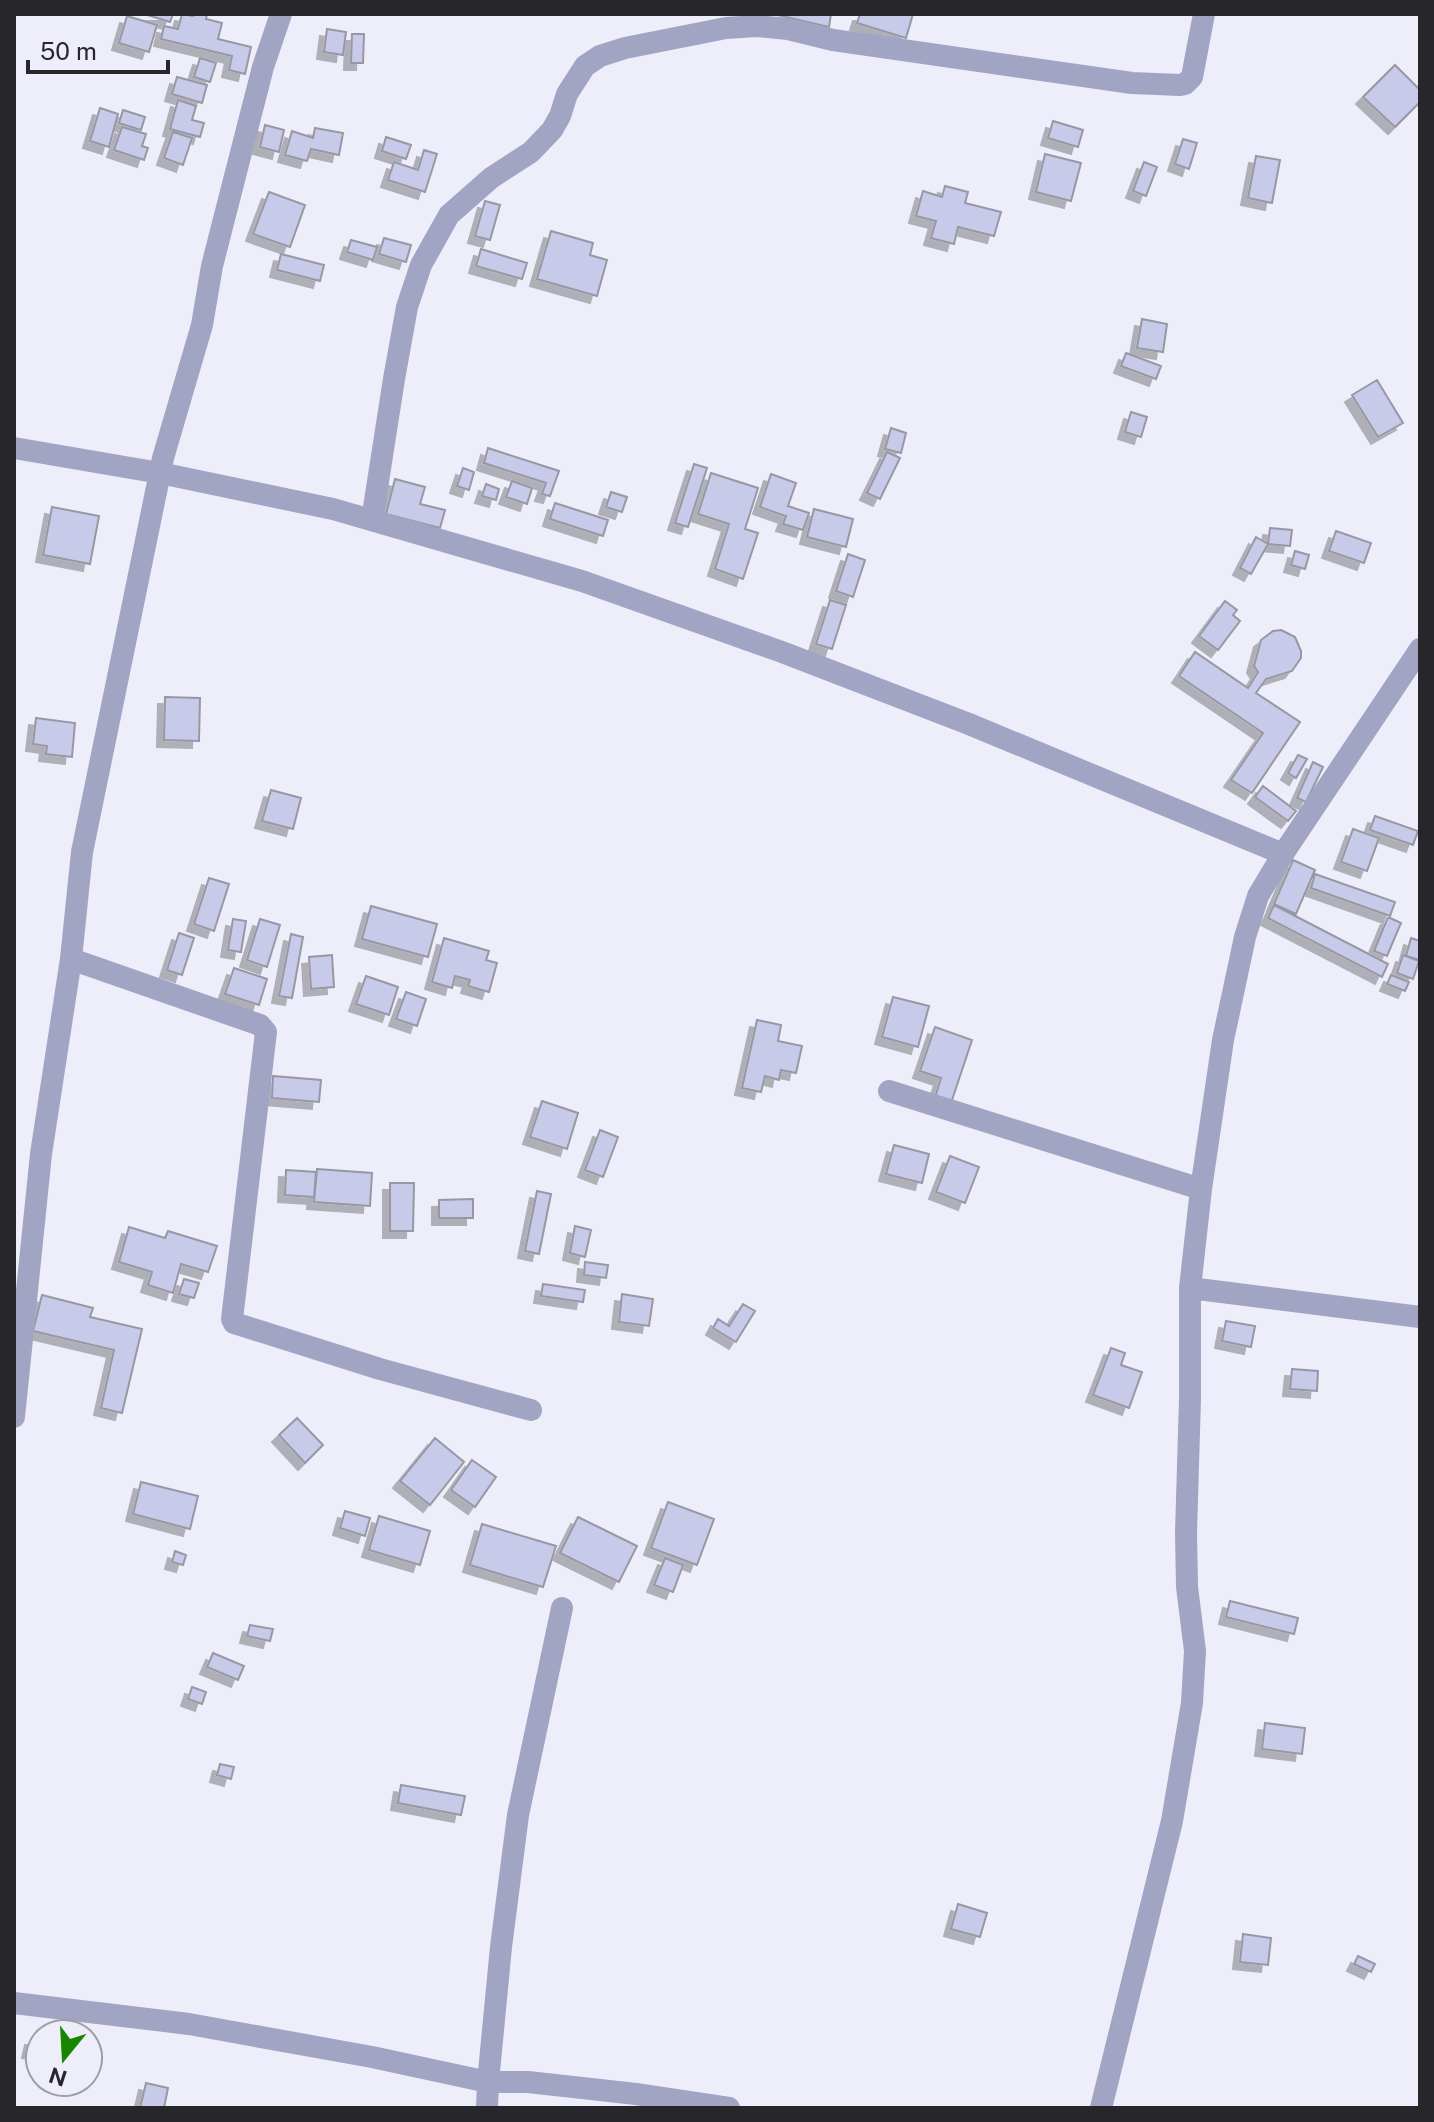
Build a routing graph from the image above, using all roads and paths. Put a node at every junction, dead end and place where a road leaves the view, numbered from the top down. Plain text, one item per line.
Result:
1 (281, 14) edge
2 (1204, 14) edge
3 (14, 448) edge
4 (160, 473) junction
5 (372, 520) junction
6 (1420, 649) edge
7 (1283, 854) junction
8 (71, 959) junction
9 (889, 1091) dead end
10 (1201, 1189) junction
11 (1190, 1288) junction
12 (1420, 1317) edge
13 (531, 1410) dead end
14 (14, 1417) edge
15 (562, 1608) dead end
16 (14, 2003) edge
17 (488, 2082) junction
18 (487, 2108) edge
19 (729, 2108) edge
20 (1101, 2108) edge

1 - 4 street
2 - 5 street
3 - 4 street
4 - 5 street
4 - 8 street
5 - 7 street
6 - 7 street
7 - 10 street
8 - 13 street
8 - 14 street
9 - 10 street
10 - 11 street
11 - 12 street
11 - 20 street
15 - 17 street
16 - 17 street
17 - 18 street
17 - 19 street

